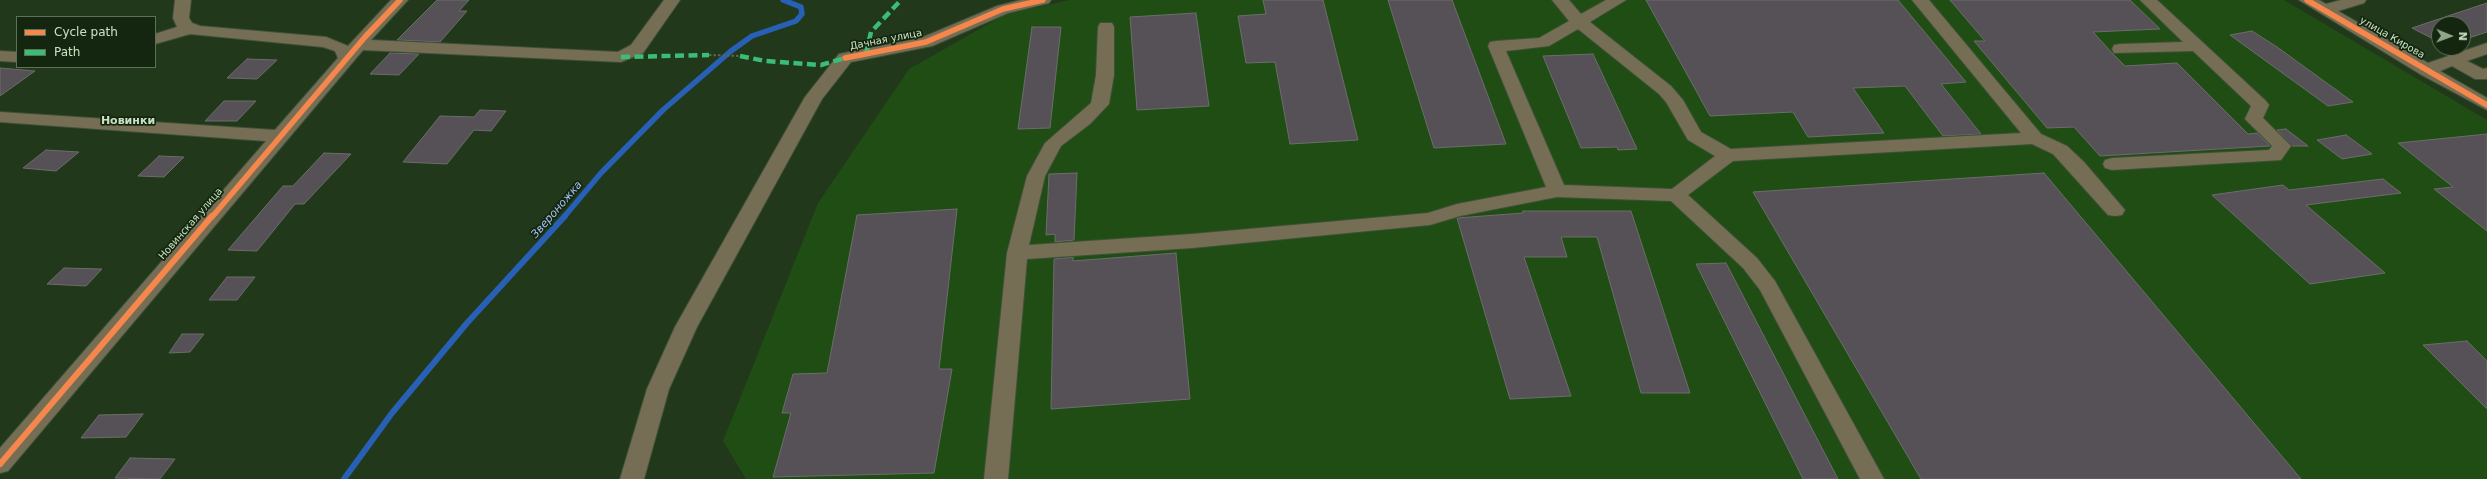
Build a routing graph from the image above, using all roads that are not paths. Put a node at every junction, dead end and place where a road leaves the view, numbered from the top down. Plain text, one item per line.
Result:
1 (183, 0) edge
2 (400, 0) edge
3 (672, 0) edge
4 (1043, 0) edge
5 (1560, 0) edge
6 (1618, 0) edge
7 (1920, 0) edge
8 (2148, 0) edge
9 (2307, 0) edge
10 (2358, 0) edge
11 (2324, 10) junction
12 (1579, 22) junction
13 (1106, 27) dead end
14 (191, 28) junction
15 (374, 28) junction
16 (156, 39) edge
17 (326, 42) junction
18 (2197, 46) junction
19 (2487, 48) edge
20 (2120, 49) dead end
21 (353, 51) junction
22 (0, 56) edge
23 (16, 57) edge
24 (2453, 60) junction
25 (2426, 70) junction
26 (2487, 74) edge
27 (2487, 105) edge
28 (0, 116) edge
29 (280, 136) junction
30 (2036, 138) junction
31 (1728, 154) junction
32 (2112, 164) dead end
33 (1556, 191) junction
34 (1676, 195) junction
35 (2115, 210) dead end
36 (1017, 253) junction
37 (0, 464) edge
38 (632, 479) edge
39 (996, 479) edge
40 (1872, 479) edge

1 - 14 street
2 - 15 street, Новинская улица
3 - 21 street
4 - 38 street, Дачная улица
5 - 12 street
6 - 12 street
7 - 30 street
8 - 18 street
9 - 11 street, улица Кирова
10 - 11 street
11 - 25 street, улица Кирова
12 - 31 street
12 - 33 street
13 - 36 street
14 - 16 street
14 - 17 street
15 - 17 street
15 - 21 street, Новинская улица
17 - 21 street
18 - 20 street
18 - 32 street
19 - 24 street
21 - 29 street, Новинская улица
22 - 23 street
24 - 25 street
24 - 26 street
25 - 27 street, улица Кирова
28 - 29 street
29 - 37 street, Новинская улица
30 - 31 street
30 - 35 street
31 - 34 street
33 - 34 street
33 - 36 street
34 - 40 street
36 - 39 street

